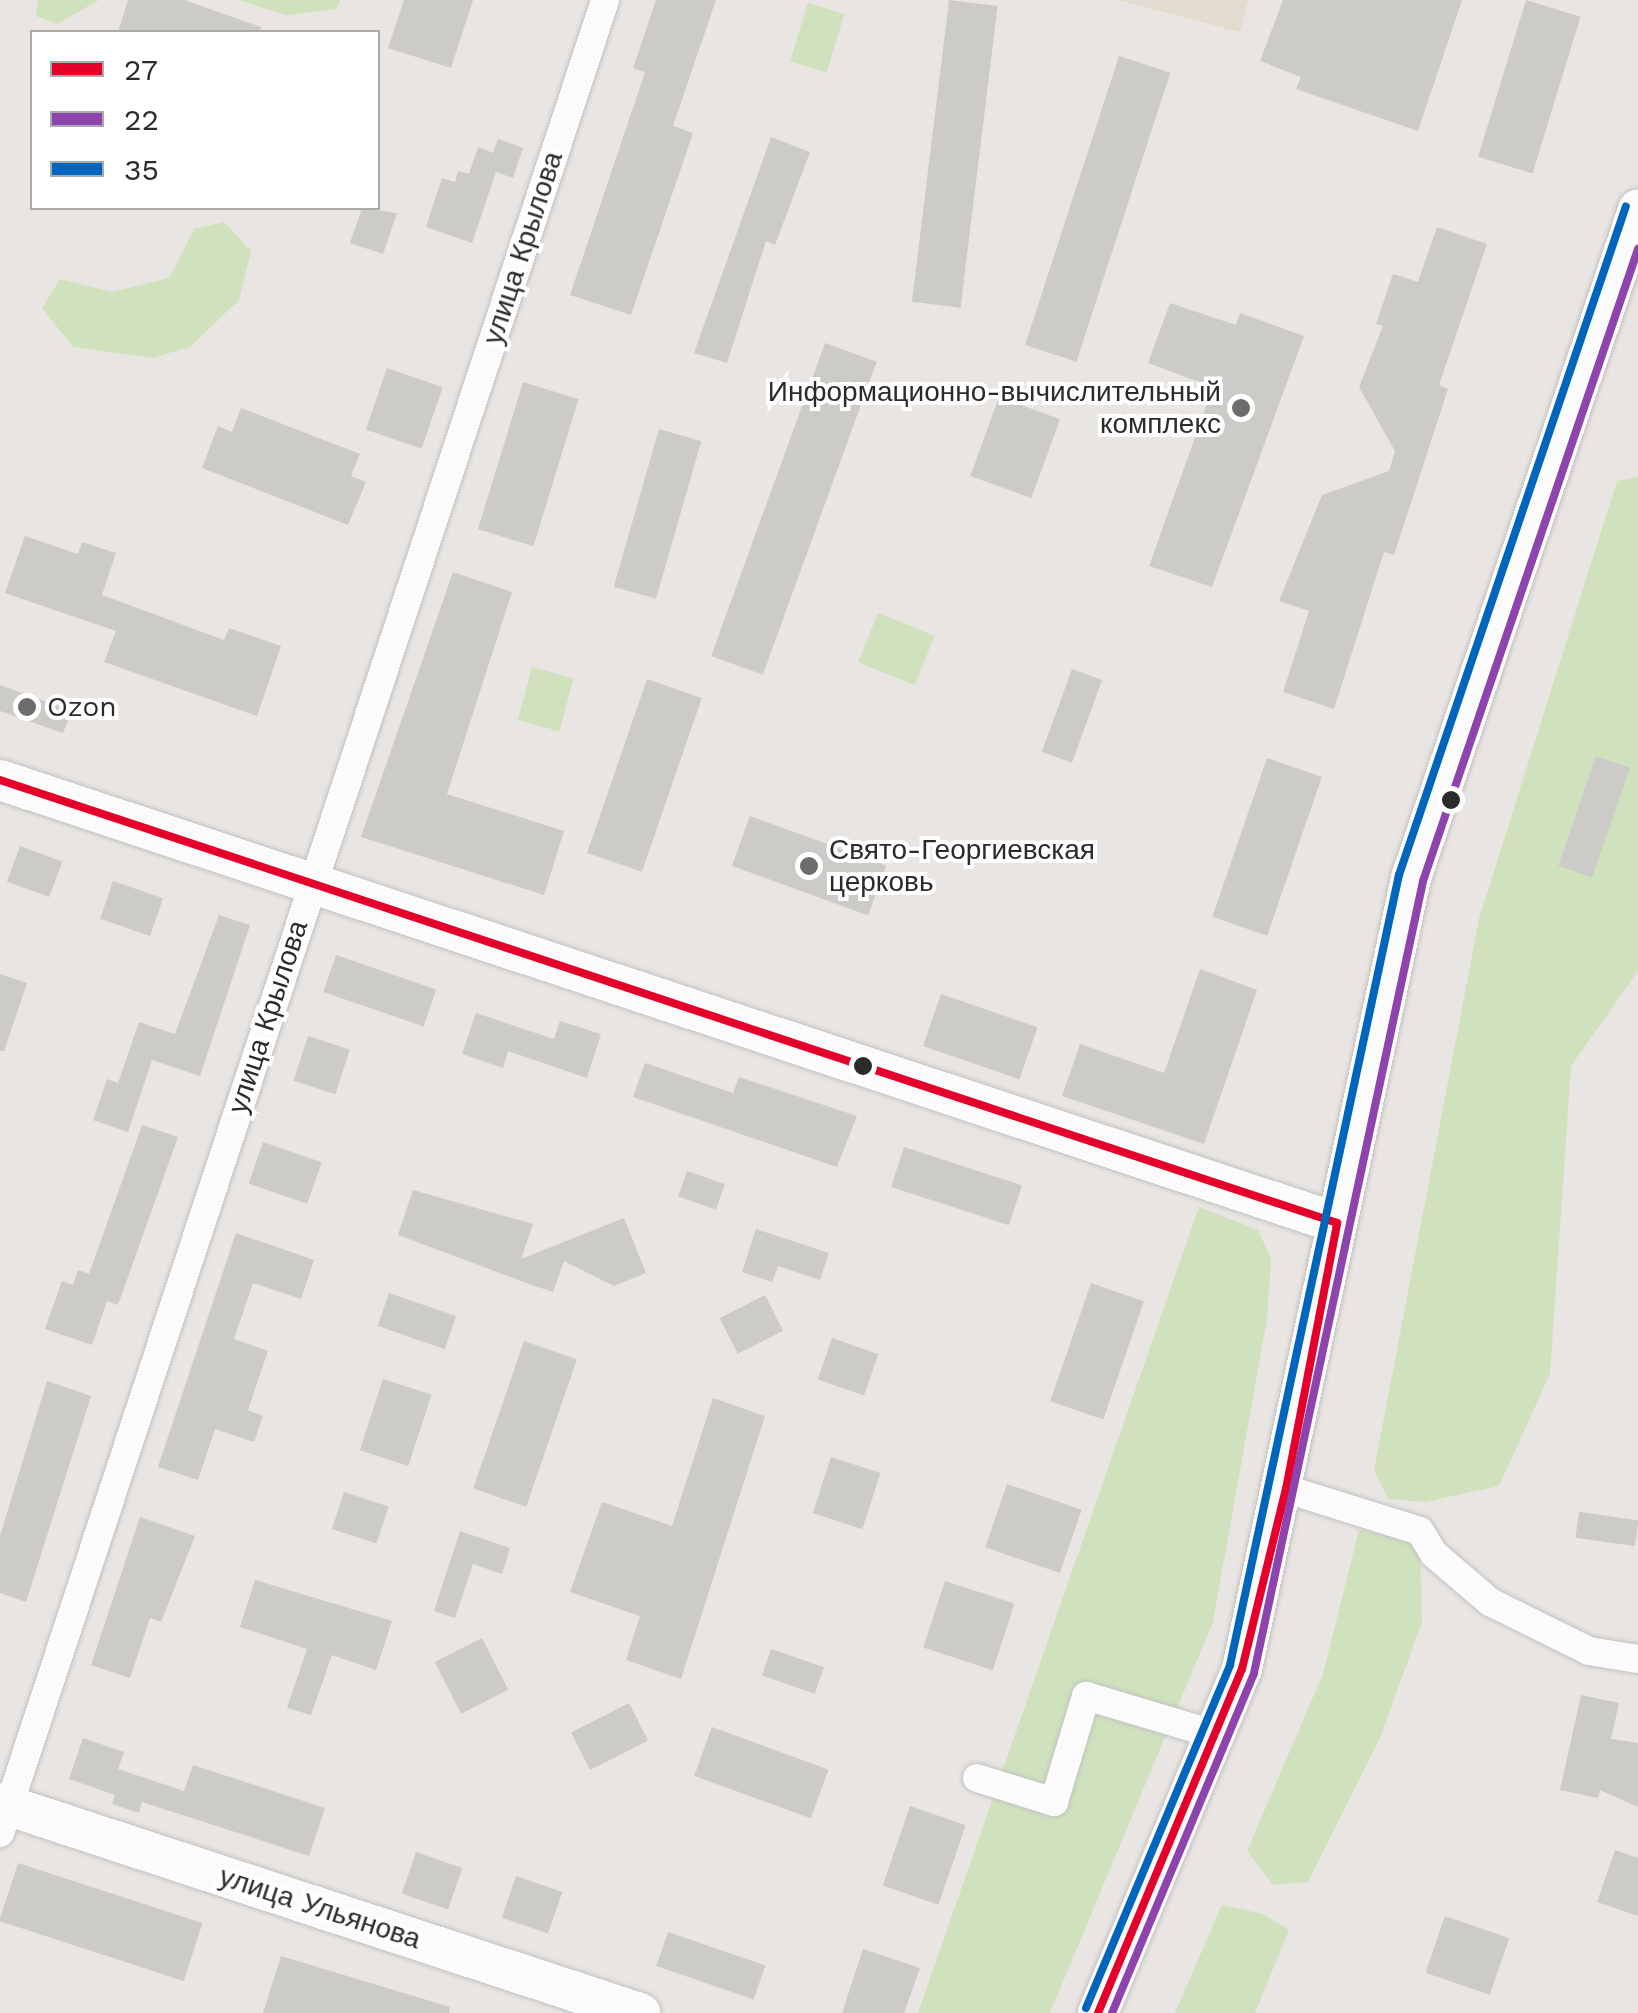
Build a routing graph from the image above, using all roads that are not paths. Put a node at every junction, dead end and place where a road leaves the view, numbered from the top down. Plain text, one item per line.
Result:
1 (605, 0) edge
2 (1638, 210) edge
3 (2, 788) edge
4 (313, 881) junction
5 (1337, 1223) junction
6 (1286, 1488) junction
7 (1638, 1659) edge
8 (1217, 1735) junction
9 (978, 1778) dead end
10 (3, 1814) edge
11 (640, 2013) edge
12 (1098, 2013) edge

1 - 4 street, улица Крылова
2 - 5 main road
3 - 4 main road
4 - 5 main road
4 - 10 street, улица Крылова
5 - 6 main road
6 - 7 street
6 - 8 main road
8 - 9 street
8 - 12 main road
10 - 11 main road, улица Ульянова

